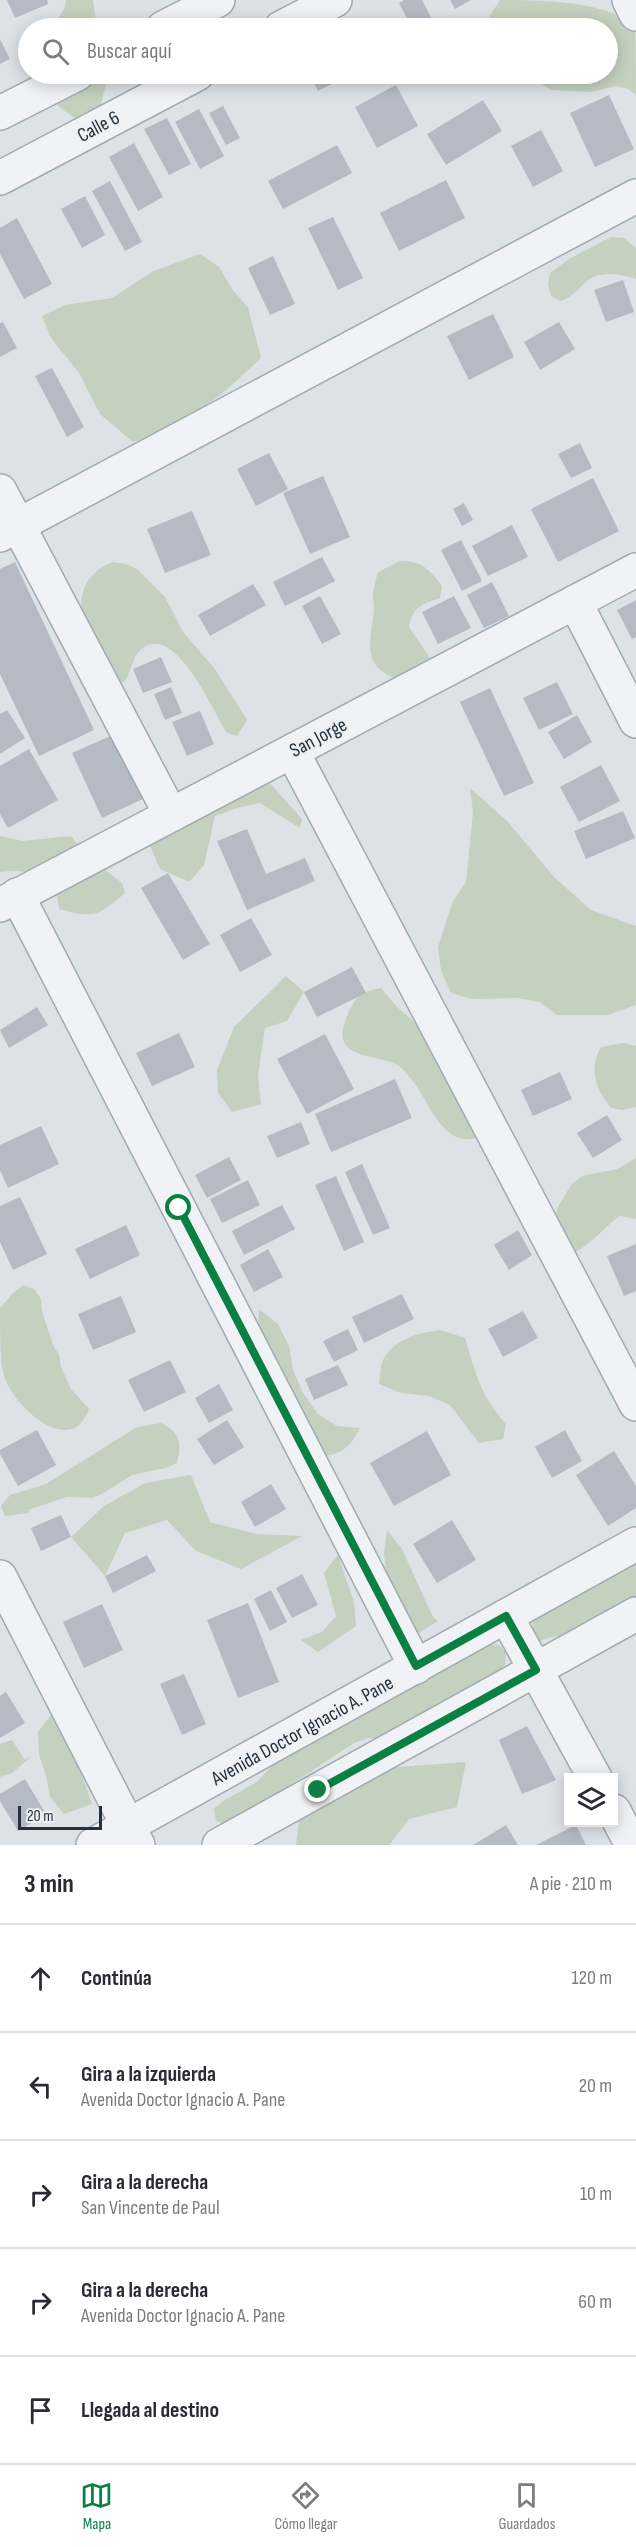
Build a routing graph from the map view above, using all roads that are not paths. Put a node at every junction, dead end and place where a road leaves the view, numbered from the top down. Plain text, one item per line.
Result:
1 (218, 0) edge
2 (629, 0) edge
3 (330, 1) edge
4 (636, 14) edge
5 (183, 18) edge
6 (299, 18) edge
7 (57, 84) edge
8 (177, 84) edge
9 (0, 113) edge
10 (0, 178) edge
11 (636, 196) edge
12 (0, 491) edge
13 (9, 531) edge
14 (636, 570) edge
15 (575, 602) junction
16 (636, 721) edge
17 (292, 751) junction
18 (171, 815) junction
19 (9, 900) edge
20 (636, 1404) edge
21 (636, 1544) edge
22 (0, 1576) edge
23 (636, 1614) edge
24 (506, 1616) junction
25 (416, 1666) junction
26 (536, 1670) junction
27 (592, 1773) edge
28 (618, 1817) edge
29 (133, 1835) edge
30 (93, 1845) edge
31 (219, 1845) edge
32 (633, 1845) edge

1 - 5 street
2 - 4 street
3 - 6 street
7 - 9 street
8 - 10 street, Calle 6
11 - 13 street
12 - 13 street
13 - 18 street
14 - 15 street, San Jorge
15 - 16 street
15 - 17 street, San Jorge
17 - 18 street, San Jorge
17 - 20 street
18 - 19 street, San Jorge
19 - 25 street
21 - 24 street, Avenida Doctor Ignacio A. Pane
22 - 29 street
23 - 26 street
24 - 25 street, Avenida Doctor Ignacio A. Pane
24 - 26 street
25 - 29 street, Avenida Doctor Ignacio A. Pane
26 - 27 street
26 - 31 street
28 - 32 street
29 - 30 street, Avenida Doctor Ignacio A. Pane

